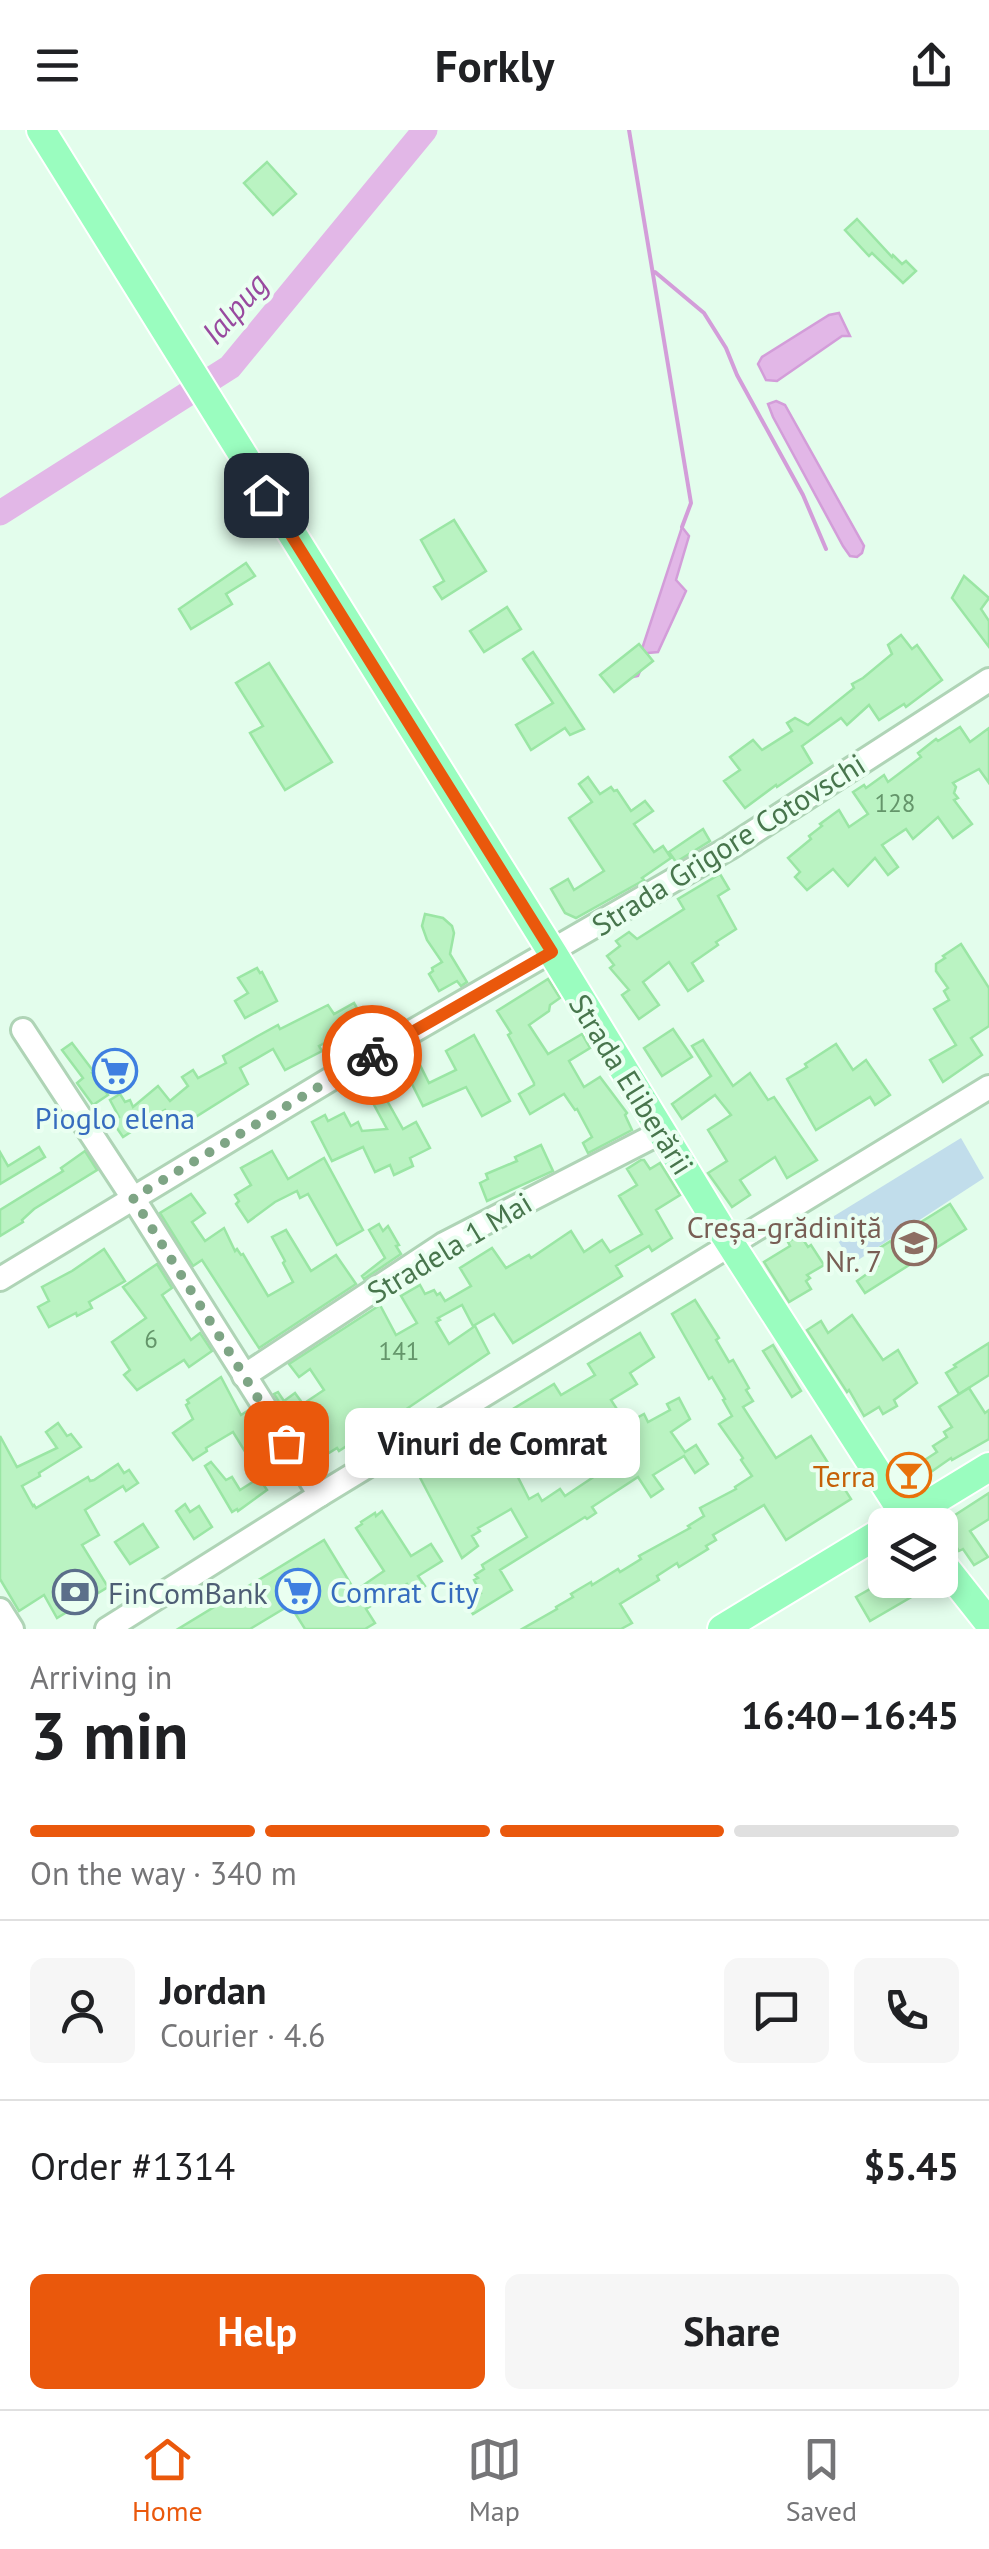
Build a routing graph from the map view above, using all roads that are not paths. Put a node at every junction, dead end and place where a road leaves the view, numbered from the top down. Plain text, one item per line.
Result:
1 (40, 130) edge
2 (989, 680) edge
3 (552, 952) junction
4 (23, 1030) dead end
5 (989, 1088) edge
6 (664, 1134) junction
7 (133, 1198) junction
8 (731, 1244) junction
9 (0, 1279) edge
10 (244, 1376) junction
11 (989, 1466) edge
12 (320, 1495) junction
13 (889, 1508) edge
14 (924, 1508) edge
15 (868, 1542) edge
16 (958, 1584) edge
17 (0, 1610) edge
18 (989, 1622) edge
19 (12, 1629) edge
20 (107, 1629) edge
21 (722, 1629) edge

1 - 3 main road, Strada Eliberării
2 - 3 street, Strada Grigore Cotovschi
3 - 6 main road, Strada Eliberării
3 - 7 street, Strada Grigore Cotovschi
4 - 7 street
5 - 8 street
6 - 8 main road, Strada Eliberării
6 - 10 street, Stradela 1 Mai
7 - 9 street, Strada Grigore Cotovschi
7 - 10 street
8 - 12 street
8 - 13 main road, Strada Eliberării
10 - 12 street
11 - 14 main road
12 - 20 street
15 - 21 main road
16 - 18 main road
17 - 19 street

